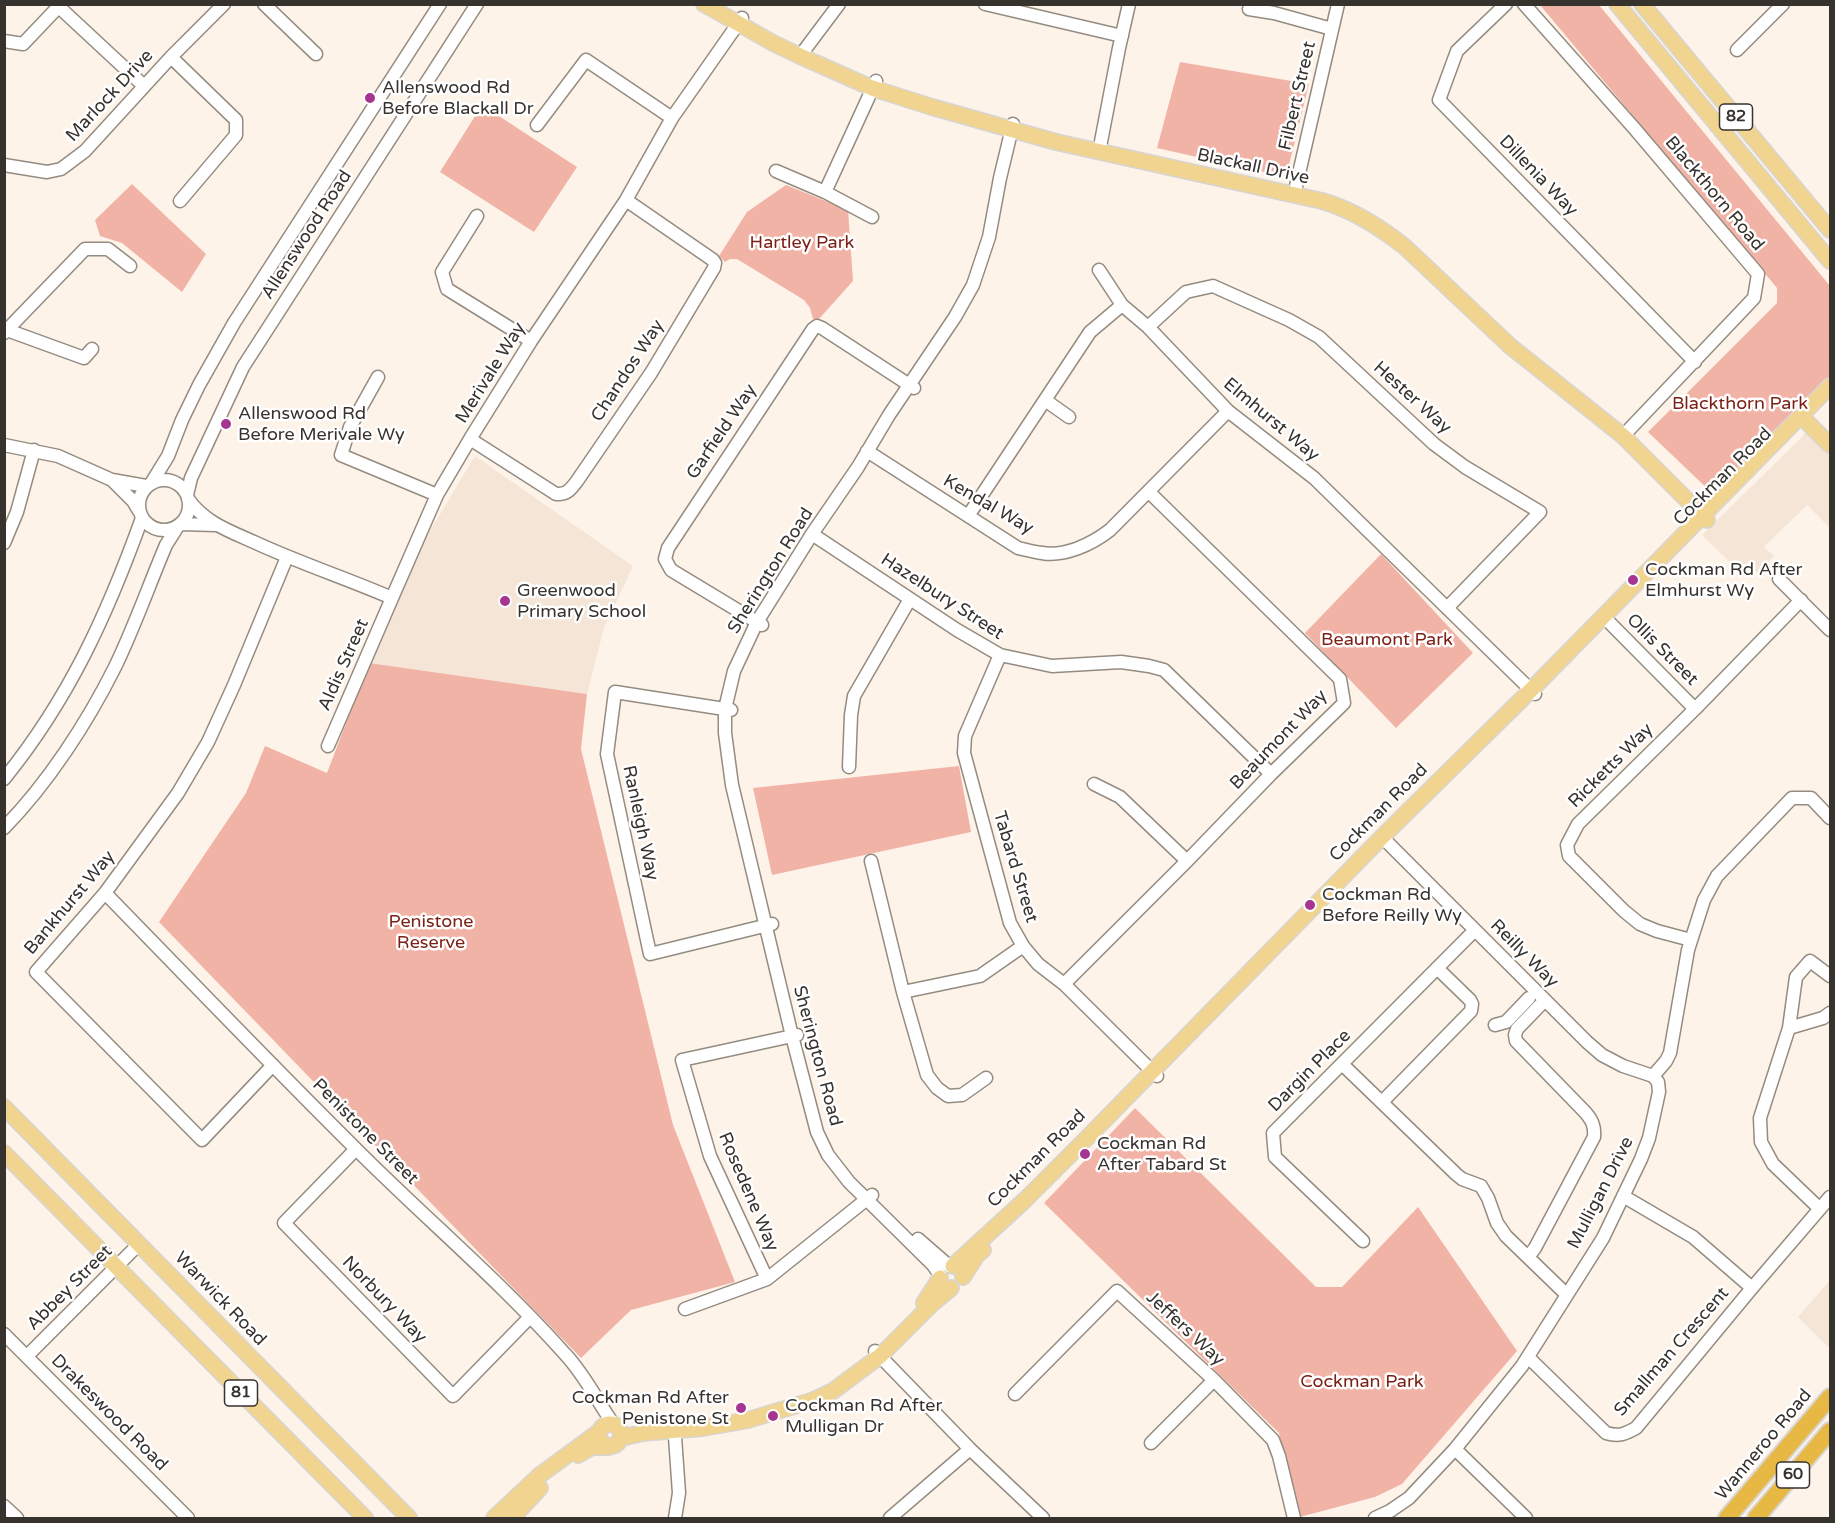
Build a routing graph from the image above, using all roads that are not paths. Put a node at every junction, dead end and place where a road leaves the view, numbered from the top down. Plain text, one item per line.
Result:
1 (225, 4) edge
2 (264, 4) edge
3 (440, 4) edge
4 (477, 4) edge
5 (704, 4) edge
6 (718, 4) edge
7 (839, 4) edge
8 (985, 4) edge
9 (1129, 4) edge
10 (1338, 4) edge
11 (1506, 4) edge
12 (1524, 4) edge
13 (1617, 4) edge
14 (1642, 4) edge
15 (1783, 4) edge
16 (60, 6) edge
17 (1015, 8) edge
18 (1249, 9) dead end
19 (1626, 11) edge
20 (740, 21) junction
21 (1332, 29) junction
22 (1122, 36) junction
23 (4, 41) edge
24 (1737, 50) dead end
25 (802, 53) junction
26 (316, 54) dead end
27 (171, 57) junction
28 (874, 84) junction
29 (144, 86) junction
30 (672, 118) junction
31 (537, 124) dead end
32 (1016, 128) junction
33 (1100, 149) junction
34 (4, 165) edge
35 (776, 171) dead end
36 (1295, 191) junction
37 (825, 192) junction
38 (626, 200) junction
39 (180, 201) dead end
40 (477, 216) dead end
41 (872, 217) dead end
42 (1830, 230) edge
43 (1830, 261) edge
44 (130, 266) dead end
45 (1099, 270) dead end
46 (1122, 305) junction
47 (1148, 327) junction
48 (6, 331) edge
49 (531, 341) junction
50 (92, 349) dead end
51 (1695, 362) junction
52 (378, 377) dead end
53 (1830, 386) edge
54 (913, 387) junction
55 (1830, 397) edge
56 (1045, 400) junction
57 (1228, 411) junction
58 (1806, 415) junction
59 (1069, 417) dead end
60 (1625, 434) junction
61 (1830, 434) edge
62 (470, 439) junction
63 (4, 445) edge
64 (1830, 445) edge
65 (34, 450) junction
66 (870, 454) junction
67 (112, 480) junction
68 (149, 484) junction
69 (1149, 492) junction
70 (437, 495) junction
71 (188, 497) junction
72 (1708, 514) junction
73 (141, 515) junction
74 (968, 516) junction
75 (179, 525) junction
76 (217, 525) junction
77 (815, 536) junction
78 (4, 543) edge
79 (287, 558) junction
80 (1779, 579) dead end
81 (392, 598) junction
82 (910, 599) junction
83 (1800, 600) junction
84 (1447, 608) junction
85 (1606, 619) junction
86 (760, 624) junction
87 (1830, 630) edge
88 (1000, 655) junction
89 (1533, 692) junction
90 (1695, 709) junction
91 (729, 710) junction
92 (328, 746) dead end
93 (849, 767) dead end
94 (1271, 774) junction
95 (4, 780) edge
96 (1094, 784) dead end
97 (1830, 818) edge
98 (4, 828) edge
99 (1385, 839) junction
100 (871, 861) dead end
101 (1187, 861) junction
102 (105, 893) junction
103 (770, 925) junction
104 (1475, 930) junction
105 (1691, 940) junction
106 (1023, 946) junction
107 (1437, 968) junction
108 (1830, 976) edge
109 (1064, 984) junction
110 (903, 992) junction
111 (1529, 998) dead end
112 (1545, 1000) junction
113 (1830, 1014) edge
114 (1495, 1025) dead end
115 (1789, 1028) junction
116 (795, 1036) junction
117 (1342, 1064) junction
118 (273, 1065) junction
119 (1155, 1073) junction
120 (1653, 1076) junction
121 (986, 1078) dead end
122 (1382, 1102) junction
123 (4, 1107) edge
124 (356, 1149) junction
125 (4, 1153) edge
126 (1623, 1196) junction
127 (1830, 1197) edge
128 (869, 1198) junction
129 (1820, 1209) junction
130 (1363, 1241) dead end
131 (139, 1244) junction
132 (1528, 1257) junction
133 (116, 1267) junction
134 (949, 1275) junction
135 (767, 1279) junction
136 (1752, 1288) junction
137 (1567, 1295) junction
138 (685, 1309) dead end
139 (530, 1317) junction
140 (4, 1334) edge
141 (878, 1354) junction
142 (27, 1356) junction
143 (1528, 1357) junction
144 (1214, 1380) junction
145 (1015, 1394) dead end
146 (1830, 1397) edge
147 (674, 1427) junction
148 (1830, 1431) edge
149 (611, 1433) junction
150 (1151, 1443) dead end
151 (970, 1449) junction
152 (1453, 1452) junction
153 (4, 1506) edge
154 (17, 1518) edge
155 (188, 1518) edge
156 (365, 1518) edge
157 (409, 1518) edge
158 (494, 1518) edge
159 (512, 1518) edge
160 (675, 1518) edge
161 (890, 1518) edge
162 (1043, 1518) edge
163 (1294, 1518) edge
164 (1375, 1518) edge
165 (1516, 1518) edge
166 (1526, 1518) edge
167 (1727, 1518) edge
168 (1756, 1518) edge

1 - 27 street, Marlock Drive
2 - 26 street
3 - 68 street, Allenswood Road
4 - 71 street, Allenswood Road
5 - 20 main road, Blackall Drive
6 - 20 main road, Blackall Drive
7 - 25 street
8 - 17 street
9 - 22 street
10 - 21 street, Filbert Street
11 - 51 street, Dillenia Way
12 - 51 street, Blackthorn Road
13 - 19 main road, 82
14 - 42 main road, 82
15 - 24 street
16 - 23 street
16 - 29 street
17 - 22 street
18 - 21 street
19 - 43 main road, 82
20 - 25 main road, Blackall Drive
20 - 30 street, Merivale Way
21 - 36 street, Filbert Street
22 - 33 street
25 - 28 main road, Blackall Drive
27 - 29 street, Marlock Drive
27 - 39 street
28 - 32 main road, Blackall Drive
28 - 37 street
29 - 34 street, Marlock Drive
30 - 31 street
30 - 38 street, Merivale Way
32 - 33 main road, Blackall Drive
32 - 54 street, Sherington Road
33 - 36 main road, Blackall Drive
35 - 37 street
36 - 60 main road, Blackall Drive
37 - 41 street
38 - 49 street, Merivale Way
38 - 62 street, Chandos Way
40 - 49 street
44 - 48 street
45 - 46 street
46 - 47 street, Elmhurst Way
46 - 56 street
47 - 57 street, Elmhurst Way
47 - 84 street, Hester Way
48 - 50 street
49 - 62 street, Merivale Way
51 - 60 street, Blackthorn Road
52 - 70 street
53 - 58 main road, Cockman Road
54 - 66 street, Sherington Road
54 - 86 street, Garfield Way
55 - 58 main road, Cockman Road
56 - 59 street
56 - 74 street
57 - 69 street, Kendal Way
57 - 84 street, Elmhurst Way
58 - 61 main road
58 - 64 main road
58 - 72 main road, Cockman Road
60 - 72 main road, Blackall Drive
62 - 70 street, Merivale Way
63 - 65 street
65 - 67 street
65 - 78 street
66 - 74 street, Kendal Way
66 - 77 street, Sherington Road
67 - 68 street
67 - 73 street
68 - 71 street
68 - 73 street
69 - 74 street, Kendal Way
69 - 94 street, Beaumont Way
70 - 81 street, Merivale Way
71 - 75 street
71 - 76 street
72 - 85 main road, Cockman Road
73 - 75 street
73 - 95 street
75 - 76 street
75 - 98 street
76 - 79 street
77 - 82 street, Hazelbury Street
77 - 86 street, Sherington Road
79 - 81 street
79 - 102 street, Bankhurst Way
80 - 83 street
81 - 92 street, Aldis Street
82 - 88 street, Hazelbury Street
82 - 93 street
83 - 87 street
83 - 90 street, Ricketts Way
84 - 89 street, Elmhurst Way
85 - 89 main road, Cockman Road
85 - 90 street, Ollis Street
86 - 91 street, Sherington Road
88 - 94 street, Hazelbury Street
88 - 106 street, Tabard Street
89 - 99 main road, Cockman Road
90 - 105 street, Ricketts Way
91 - 103 street, Sherington Road
91 - 103 street, Ranleigh Way
94 - 101 street, Beaumont Way
96 - 101 street
97 - 105 street
99 - 104 street, Reilly Way
99 - 119 main road, Cockman Road
100 - 110 street
101 - 109 street, Beaumont Way
102 - 118 street, Penistone Street
102 - 118 street, Bankhurst Way
103 - 116 street, Sherington Road
104 - 107 street, Dargin Place
104 - 112 street, Reilly Way
105 - 120 street
106 - 109 street, Tabard Street
106 - 110 street
107 - 117 street, Dargin Place
107 - 122 street
108 - 115 street
109 - 119 street, Tabard Street
110 - 121 street
111 - 114 street
112 - 120 street, Reilly Way
112 - 132 street
113 - 115 street
115 - 129 street
116 - 128 street, Sherington Road
116 - 135 street, Rosedene Way
117 - 122 street
117 - 130 street, Dargin Place
118 - 124 street, Penistone Street
119 - 134 main road, Cockman Road
120 - 126 street, Mulligan Drive
122 - 132 street
123 - 131 main road, Warwick Road / 81
124 - 139 street, Penistone Street
124 - 139 street, Norbury Way
125 - 133 main road, 81
126 - 136 street
126 - 137 street, Mulligan Drive
127 - 129 street, Smallman Crescent
128 - 134 street, Sherington Road
128 - 135 street
129 - 136 street, Smallman Crescent
131 - 133 street, Abbey Street
131 - 157 main road, Warwick Road / 81
132 - 137 street
133 - 142 street, Abbey Street
133 - 156 main road, 81
134 - 141 main road, Cockman Road
135 - 138 street
136 - 143 street, Smallman Crescent
137 - 143 street, Mulligan Drive
139 - 149 street, Penistone Street
140 - 142 street, Drakeswood Road
141 - 147 main road, Cockman Road
141 - 151 street
142 - 155 street, Drakeswood Road
143 - 152 street, Mulligan Drive
144 - 145 street, Jeffers Way
144 - 150 street
144 - 163 street, Jeffers Way
146 - 167 highway, Wanneroo Road / 60
147 - 149 main road, Cockman Road
147 - 160 street
148 - 168 highway, 60
149 - 158 main road, Cockman Road
149 - 159 main road, Cockman Road
151 - 161 street
151 - 162 street
152 - 164 street, Mulligan Drive
152 - 165 street
152 - 166 street
153 - 154 street

